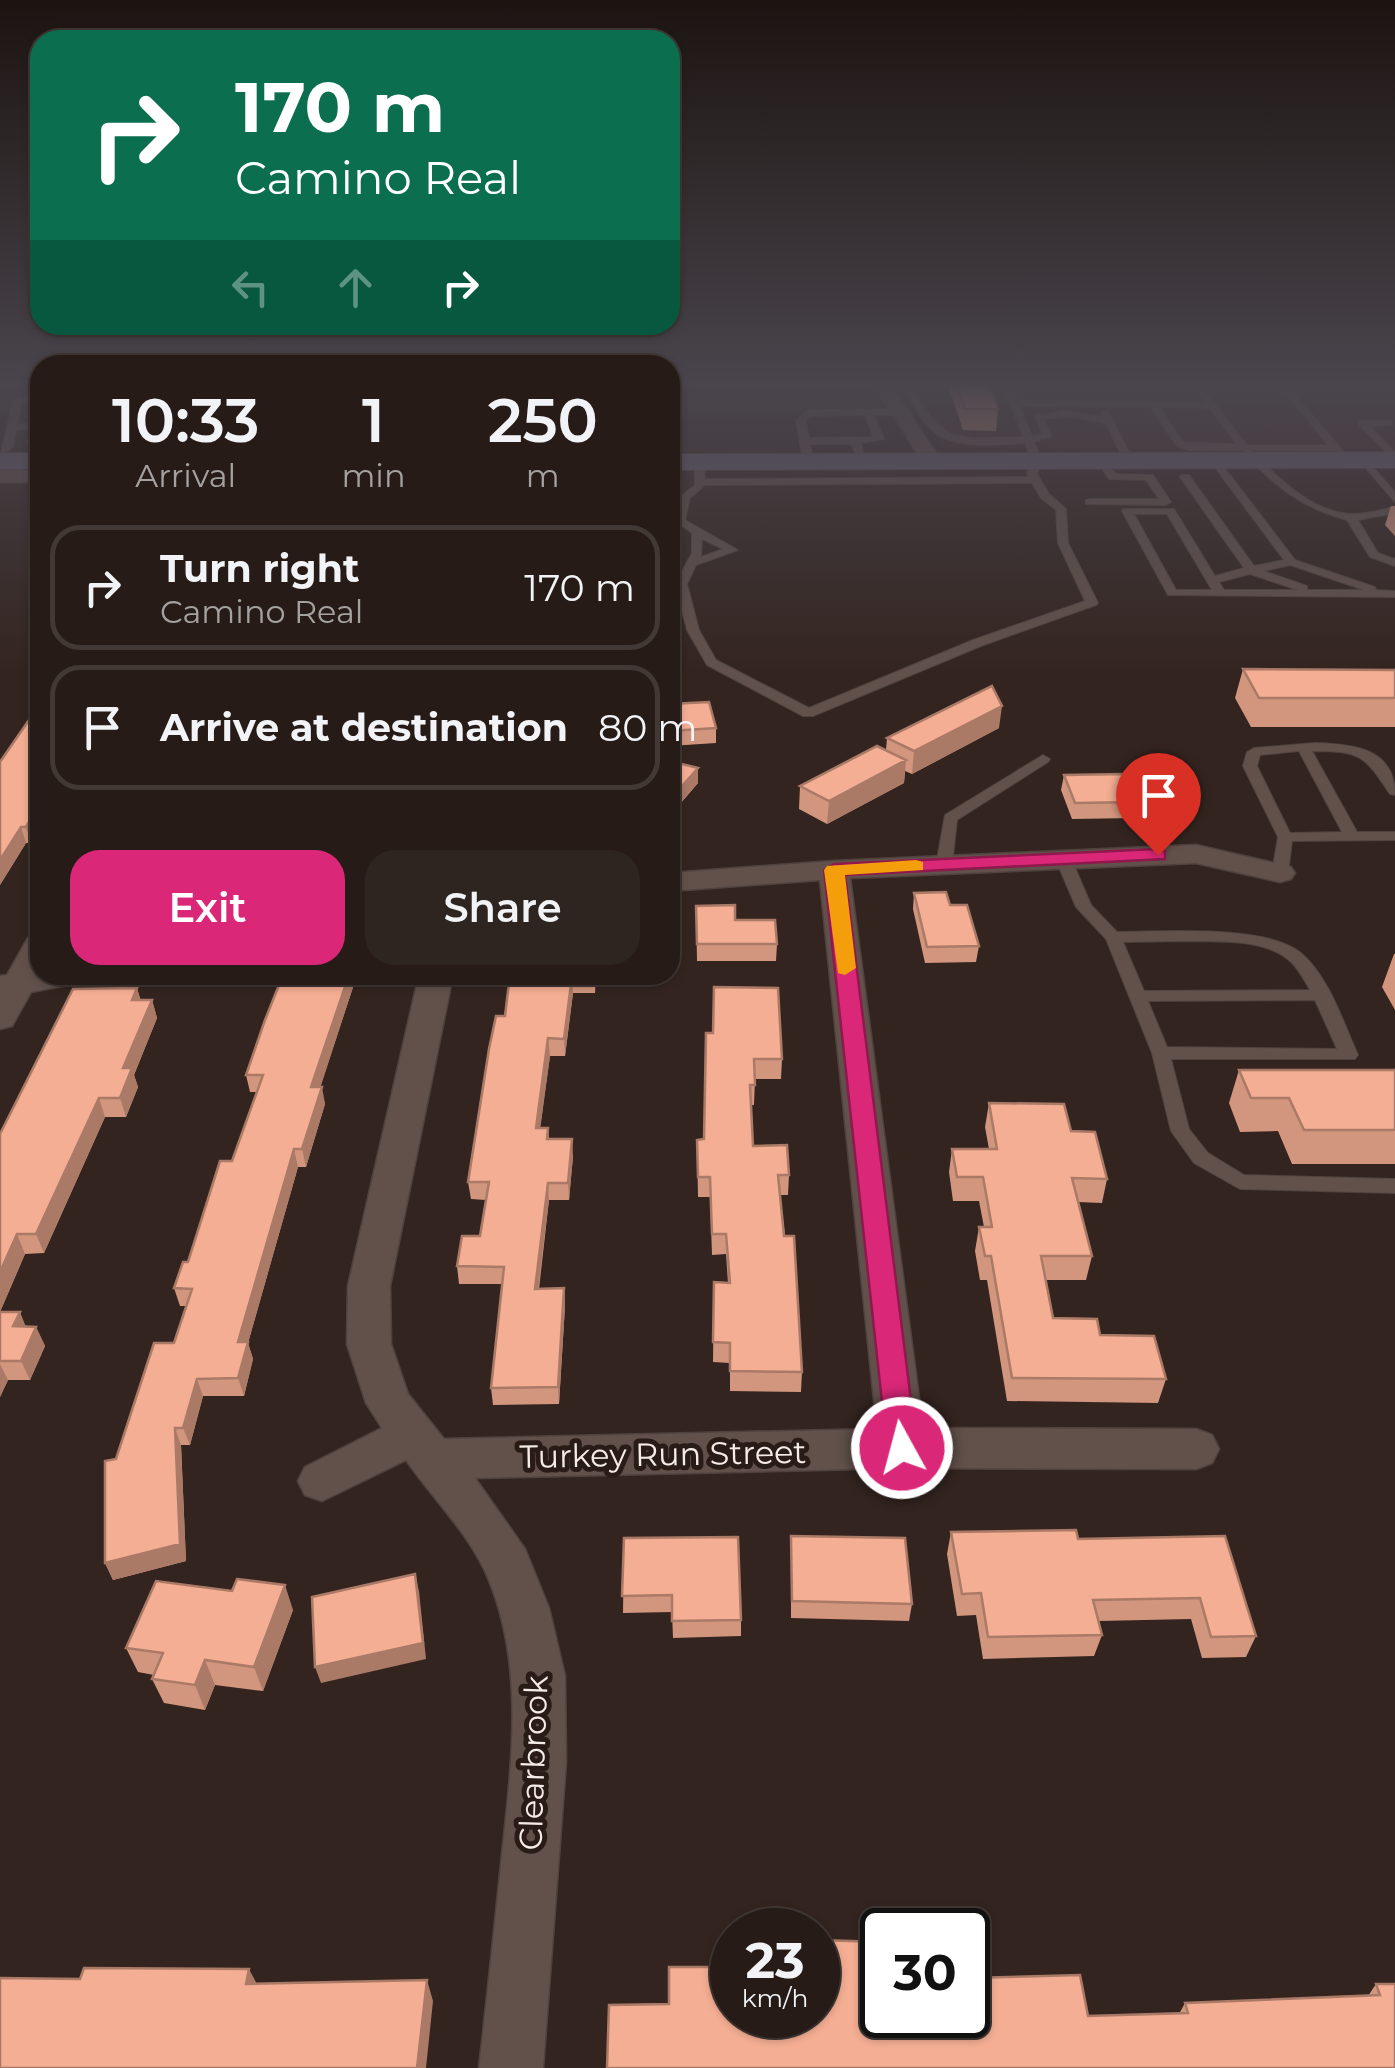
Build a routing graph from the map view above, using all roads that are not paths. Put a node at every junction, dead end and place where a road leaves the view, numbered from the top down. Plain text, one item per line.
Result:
1 (700, 482) edge
2 (1040, 482) edge
3 (1152, 482) edge
4 (1188, 482) edge
5 (1226, 482) edge
6 (1278, 482) edge
7 (1090, 502) dead end
8 (1395, 510) edge
9 (1352, 518) junction
10 (680, 522) edge
11 (680, 522) edge
12 (697, 532) junction
13 (1291, 562) junction
14 (692, 563) junction
15 (1395, 563) edge
16 (1251, 570) junction
17 (1213, 580) junction
18 (1220, 594) junction
19 (1320, 594) junction
20 (1391, 594) edge
21 (1304, 748) junction
22 (1043, 759) dead end
23 (1395, 791) edge
24 (1352, 836) junction
25 (1395, 836) edge
26 (1285, 837) junction
27 (1063, 858) junction
28 (944, 865) junction
29 (834, 870) junction
30 (1280, 873) joint
31 (680, 881) edge
32 (1114, 937) junction
33 (30, 959) edge
34 (10, 985) edge
35 (434, 985) edge
36 (1320, 995) junction
37 (1138, 996) junction
38 (0, 1018) edge
39 (1161, 1053) junction
40 (1395, 1186) edge
41 (420, 1447) junction
42 (902, 1448) junction
43 (1196, 1449) dead end
44 (322, 1481) dead end
45 (512, 2068) edge

1 - 11 lane
2 - 14 lane
3 - 7 lane
4 - 16 lane
5 - 13 lane
6 - 9 lane
8 - 9 lane
9 - 15 lane
10 - 12 lane
12 - 14 lane
12 - 14 lane
13 - 16 lane
13 - 20 lane
16 - 17 lane
16 - 19 lane
17 - 18 lane
17 - 18 lane
18 - 19 lane
19 - 20 lane
21 - 23 lane
21 - 24 lane
21 - 26 lane
22 - 28 lane
24 - 25 lane
24 - 26 lane
26 - 30 lane
27 - 28 street
27 - 30 street
27 - 32 lane
28 - 29 street
29 - 31 street
29 - 42 street
32 - 36 lane
32 - 37 lane
33 - 34 street
34 - 38 street
35 - 41 street, Clearbrook
36 - 37 lane
36 - 39 lane
37 - 39 lane
39 - 40 lane
41 - 42 street, Turkey Run Street
41 - 44 street
41 - 45 street, Clearbrook
42 - 43 street, Turkey Run Street

